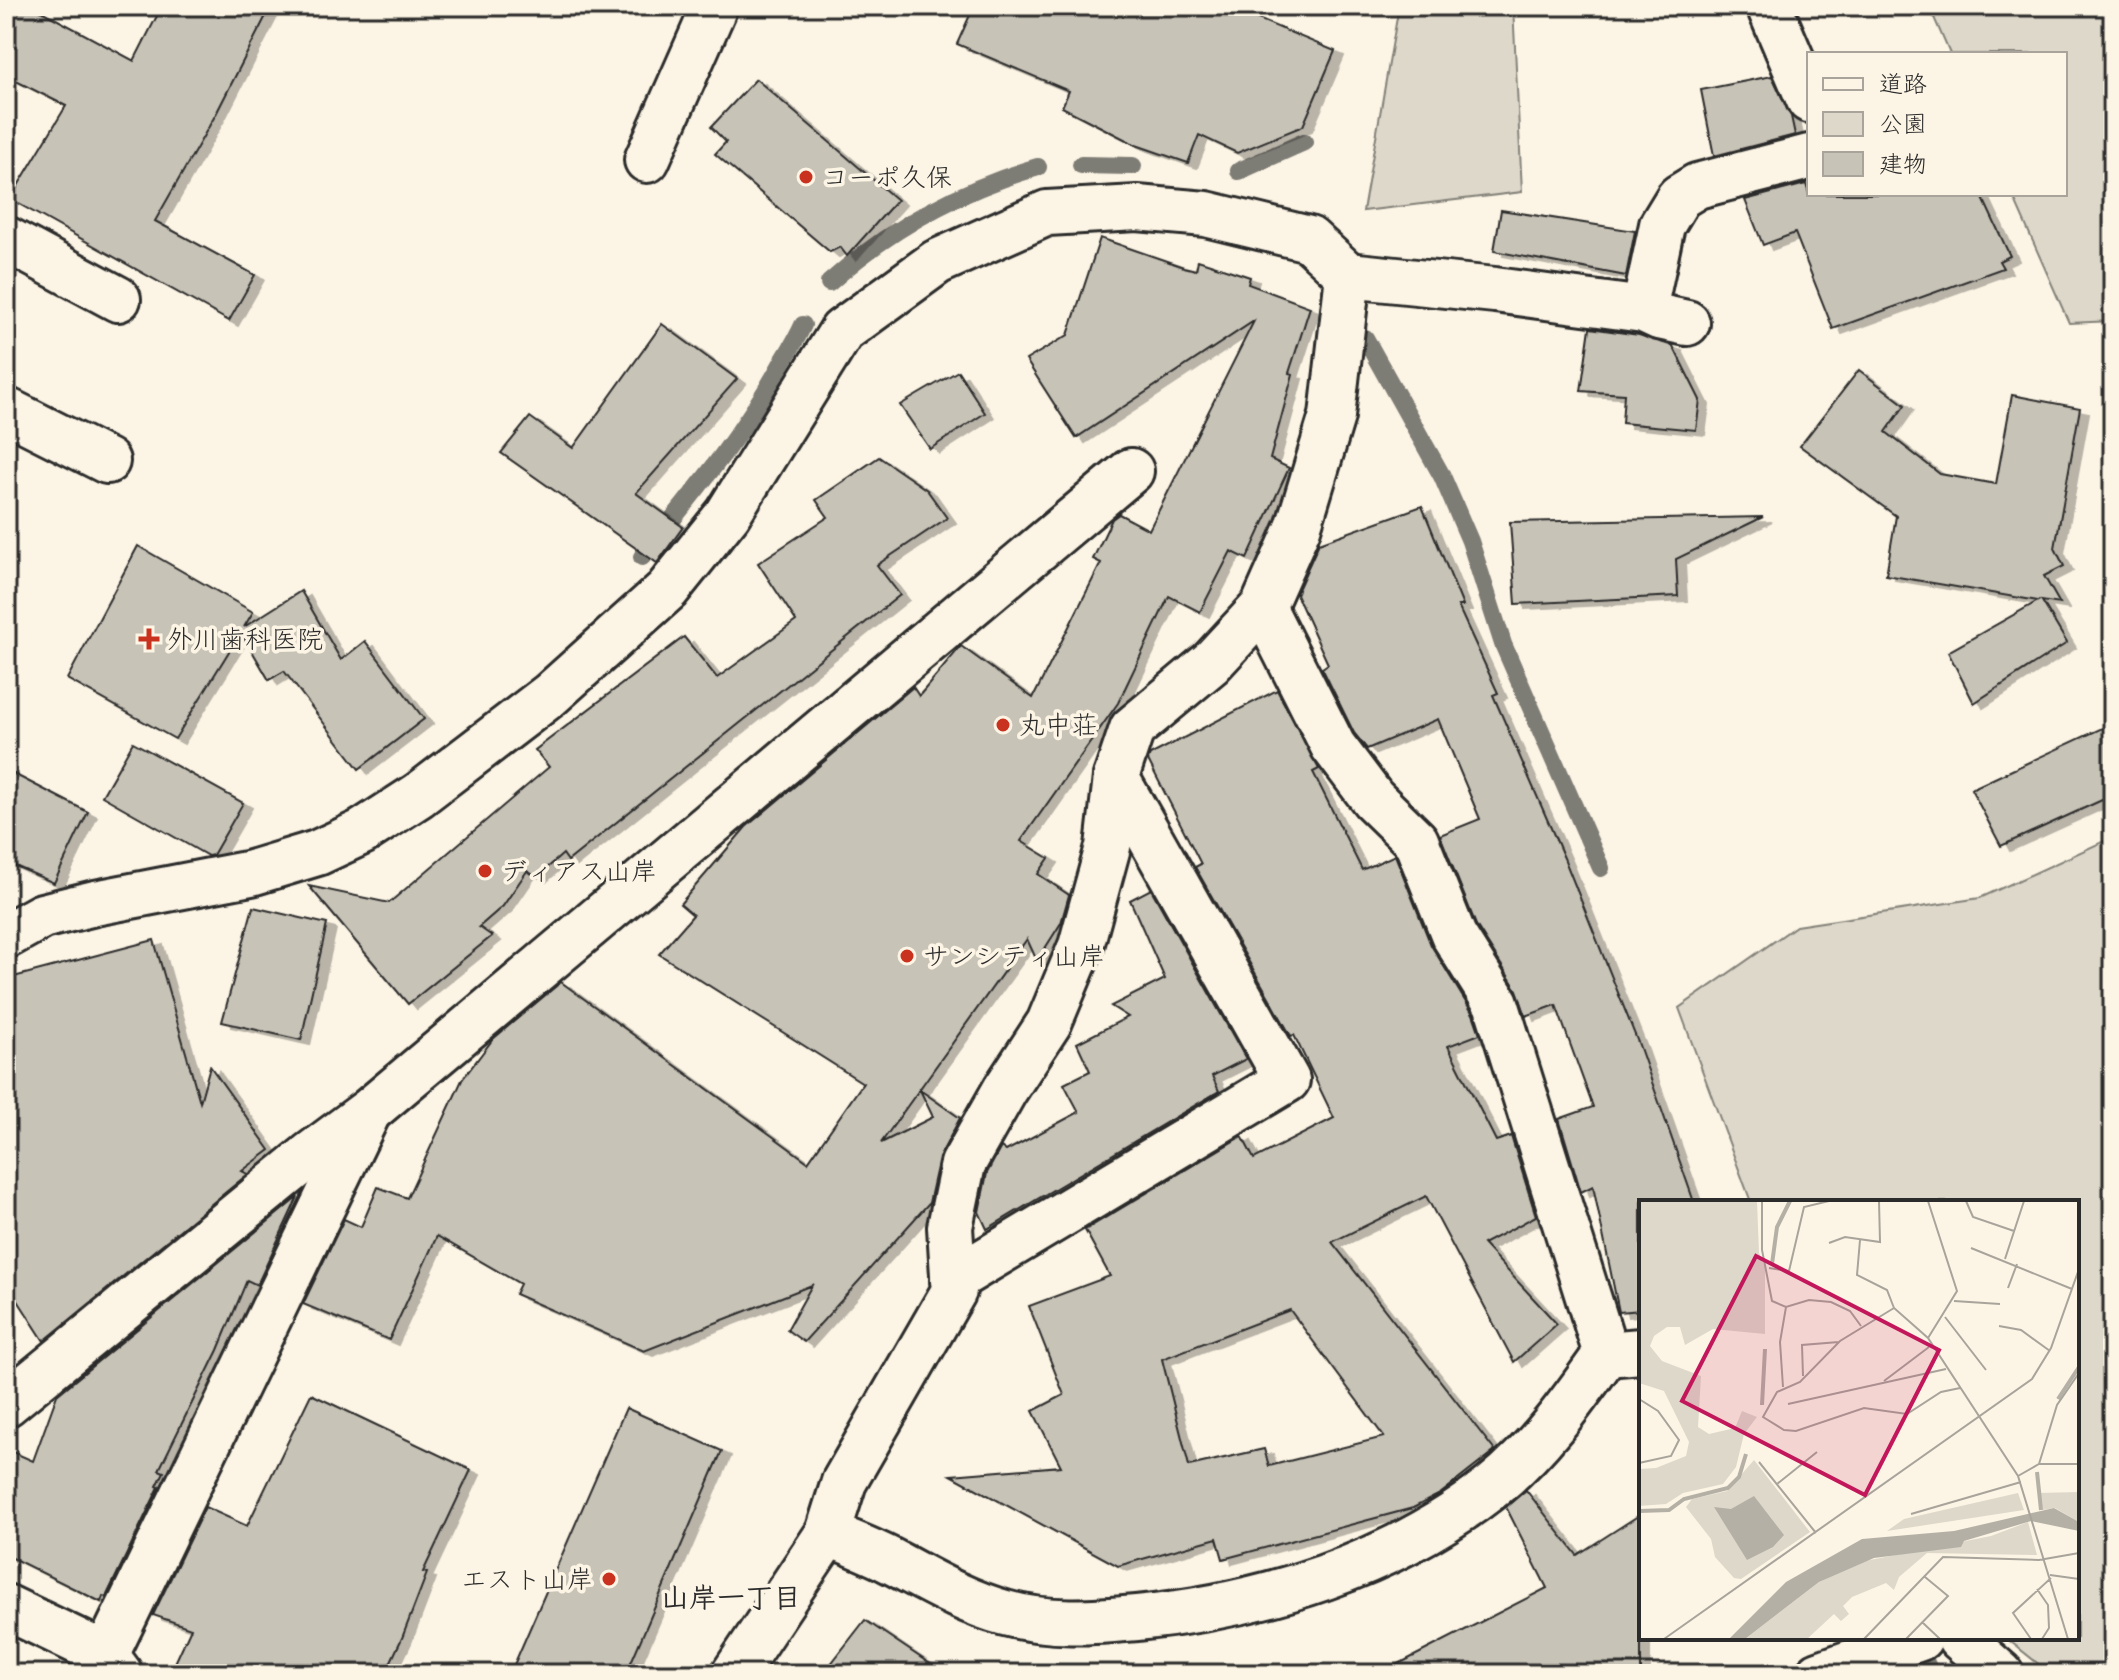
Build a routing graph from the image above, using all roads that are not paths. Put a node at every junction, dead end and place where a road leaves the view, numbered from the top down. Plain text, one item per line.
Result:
1 (715, 6) edge
2 (1769, 6) edge
3 (1807, 95) edge
4 (1807, 158) edge
5 (647, 160) dead end
6 (6, 239) edge
7 (1348, 275) junction
8 (118, 299) dead end
9 (1644, 310) junction
10 (1687, 323) dead end
11 (6, 410) edge
12 (107, 461) dead end
13 (1131, 471) dead end
14 (1263, 607) junction
15 (1116, 777) junction
16 (6, 936) edge
17 (369, 1111) junction
18 (953, 1280) junction
19 (1624, 1352) edge
20 (6, 1404) edge
21 (828, 1533) junction
22 (6, 1607) edge
23 (1914, 1640) edge
24 (1962, 1640) edge
25 (113, 1665) edge
26 (734, 1674) edge
27 (1819, 1674) edge
28 (2001, 1674) edge

1 - 5 street
2 - 3 street
4 - 9 street
6 - 8 street
7 - 9 street
7 - 14 street
7 - 16 street
9 - 10 street
11 - 12 street
13 - 17 street
14 - 15 street
14 - 19 street
15 - 18 street
15 - 18 street
17 - 20 street
17 - 25 street
18 - 21 street
19 - 21 street
21 - 26 street
22 - 25 street
23 - 27 street
24 - 28 street

